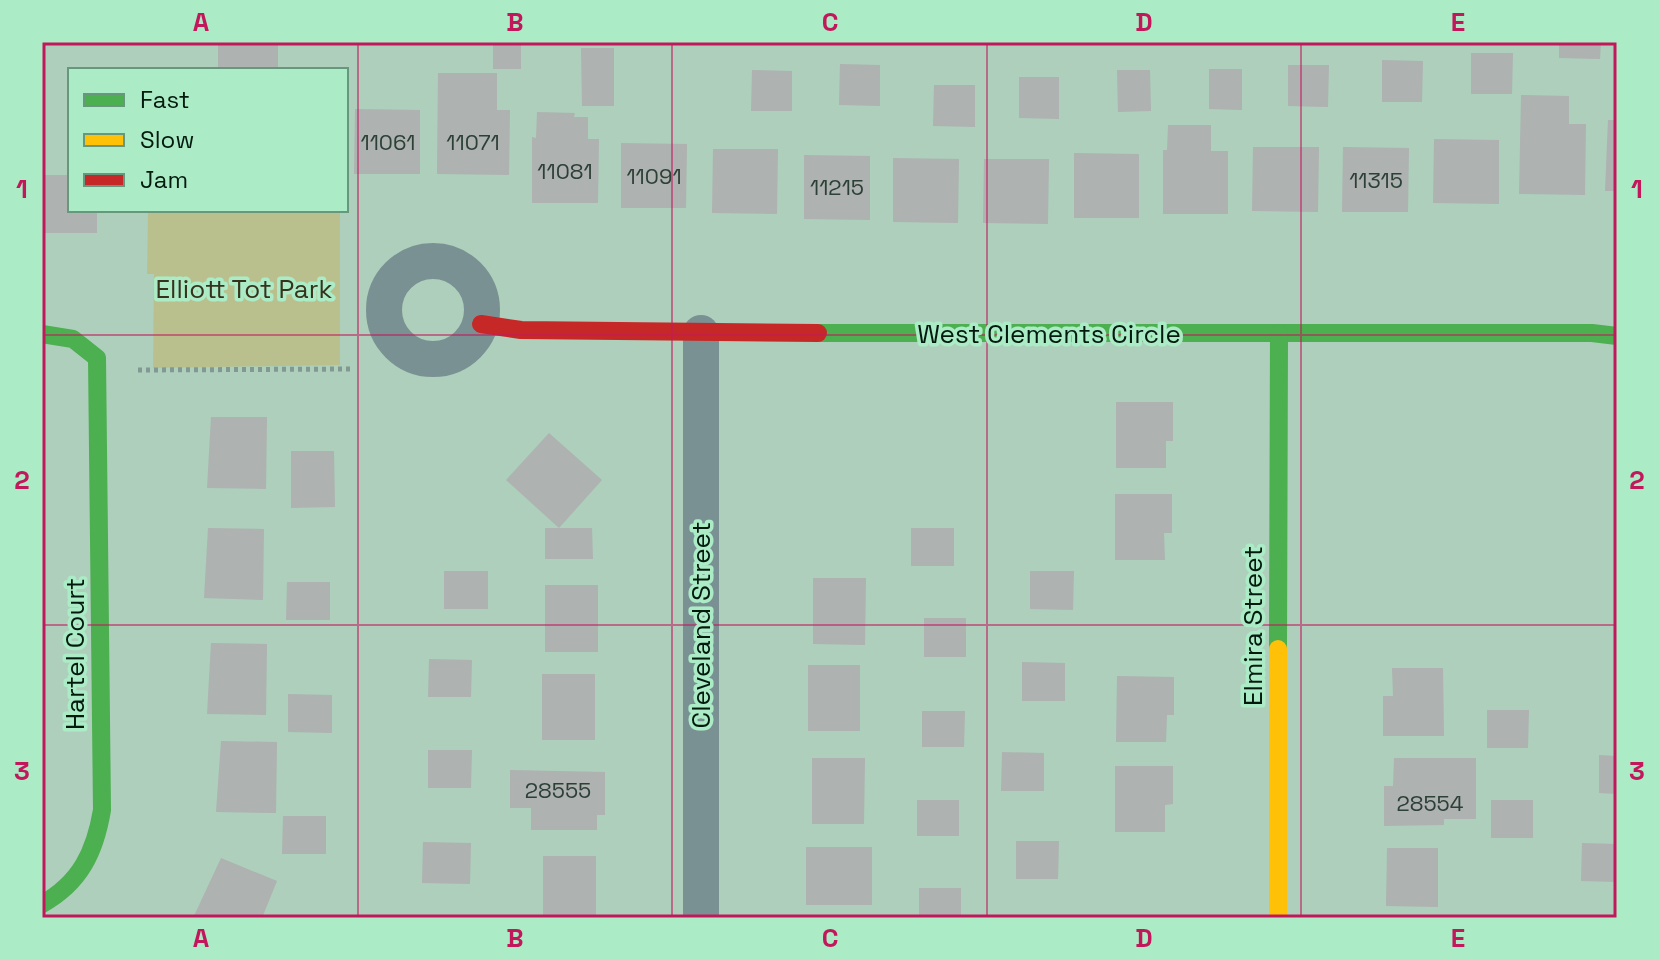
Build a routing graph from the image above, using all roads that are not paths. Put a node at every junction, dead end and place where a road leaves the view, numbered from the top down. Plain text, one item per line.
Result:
1 (481, 324) dead end
2 (701, 333) junction
3 (42, 334) edge
4 (1279, 334) junction
5 (1617, 336) edge
6 (42, 904) edge
7 (701, 918) edge
8 (1278, 918) edge

1 - 2 street, West Clements Circle
2 - 4 street, West Clements Circle
2 - 7 street, Cleveland Street
3 - 6 street, Hartel Court
4 - 5 street, West Clements Circle
4 - 8 street, Elmira Street

